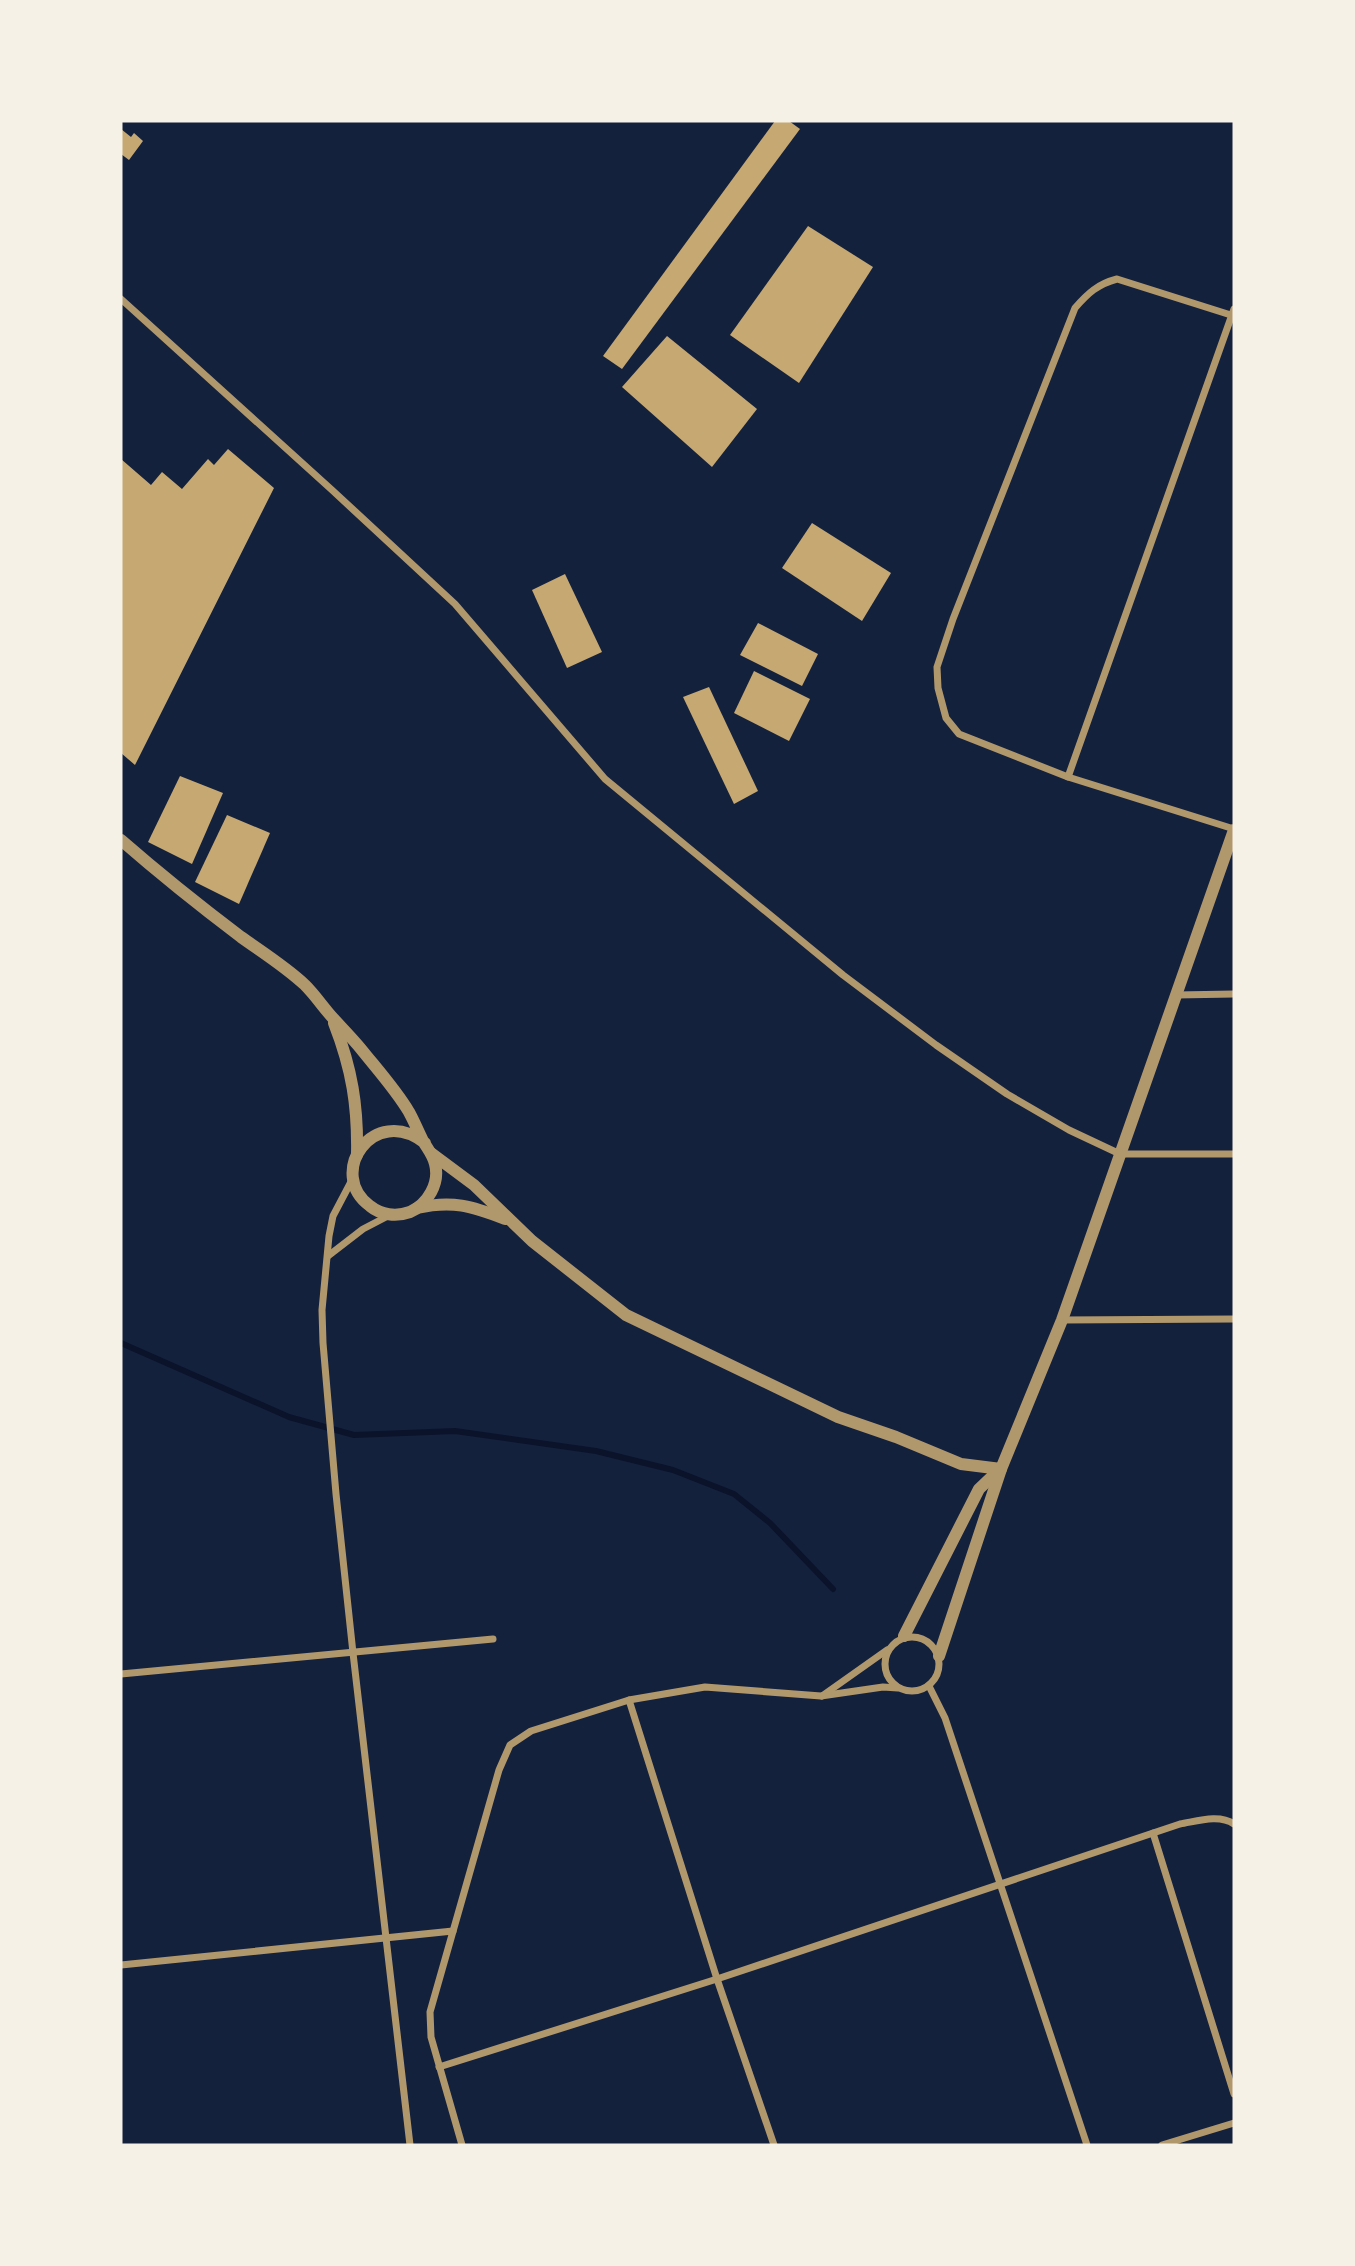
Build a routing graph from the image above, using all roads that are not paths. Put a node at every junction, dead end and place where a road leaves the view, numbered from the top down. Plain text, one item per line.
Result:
1 (121, 299) edge
2 (1234, 314) edge
3 (1068, 777) junction
4 (1234, 829) edge
5 (121, 840) edge
6 (1234, 994) edge
7 (1175, 995) junction
8 (331, 1016) junction
9 (428, 1148) junction
10 (1120, 1154) junction
11 (1234, 1154) edge
12 (357, 1155) junction
13 (353, 1177) junction
14 (415, 1209) junction
15 (393, 1214) junction
16 (511, 1221) junction
17 (328, 1256) junction
18 (1234, 1319) edge
19 (1062, 1320) junction
20 (1001, 1469) junction
21 (904, 1636) junction
22 (493, 1639) dead end
23 (887, 1650) junction
24 (353, 1653) junction
25 (939, 1656) junction
26 (121, 1674) edge
27 (929, 1686) junction
28 (898, 1688) junction
29 (821, 1696) junction
30 (629, 1700) junction
31 (1234, 1824) edge
32 (1153, 1833) junction
33 (1000, 1886) junction
34 (453, 1931) junction
35 (386, 1937) junction
36 (121, 1965) edge
37 (717, 1979) junction
38 (439, 2067) junction
39 (1234, 2094) edge
40 (1234, 2123) edge
41 (410, 2145) edge
42 (462, 2145) edge
43 (774, 2145) edge
44 (1087, 2145) edge
45 (1162, 2145) edge

1 - 10 street
2 - 3 street
2 - 3 street
3 - 4 street
4 - 7 street
5 - 8 street
6 - 7 street
7 - 10 street
8 - 9 street
8 - 12 street
9 - 12 street
9 - 14 street
9 - 16 street
10 - 11 street
10 - 19 street
12 - 13 street
13 - 15 street
13 - 17 street
14 - 15 street
14 - 16 street
15 - 17 street
16 - 20 street
17 - 24 street
18 - 19 street
19 - 20 street
20 - 21 street
20 - 25 street
21 - 23 street
21 - 25 street
22 - 24 street
23 - 28 street
23 - 29 street
24 - 26 street
24 - 35 street
25 - 27 street
27 - 28 street
27 - 33 street
28 - 29 street
29 - 30 street
30 - 34 street
30 - 37 street
31 - 32 street
32 - 33 street
32 - 39 street
33 - 37 street
33 - 44 street
34 - 35 street
34 - 38 street
35 - 36 street
35 - 41 street
37 - 38 street
37 - 43 street
38 - 42 street
40 - 45 street

